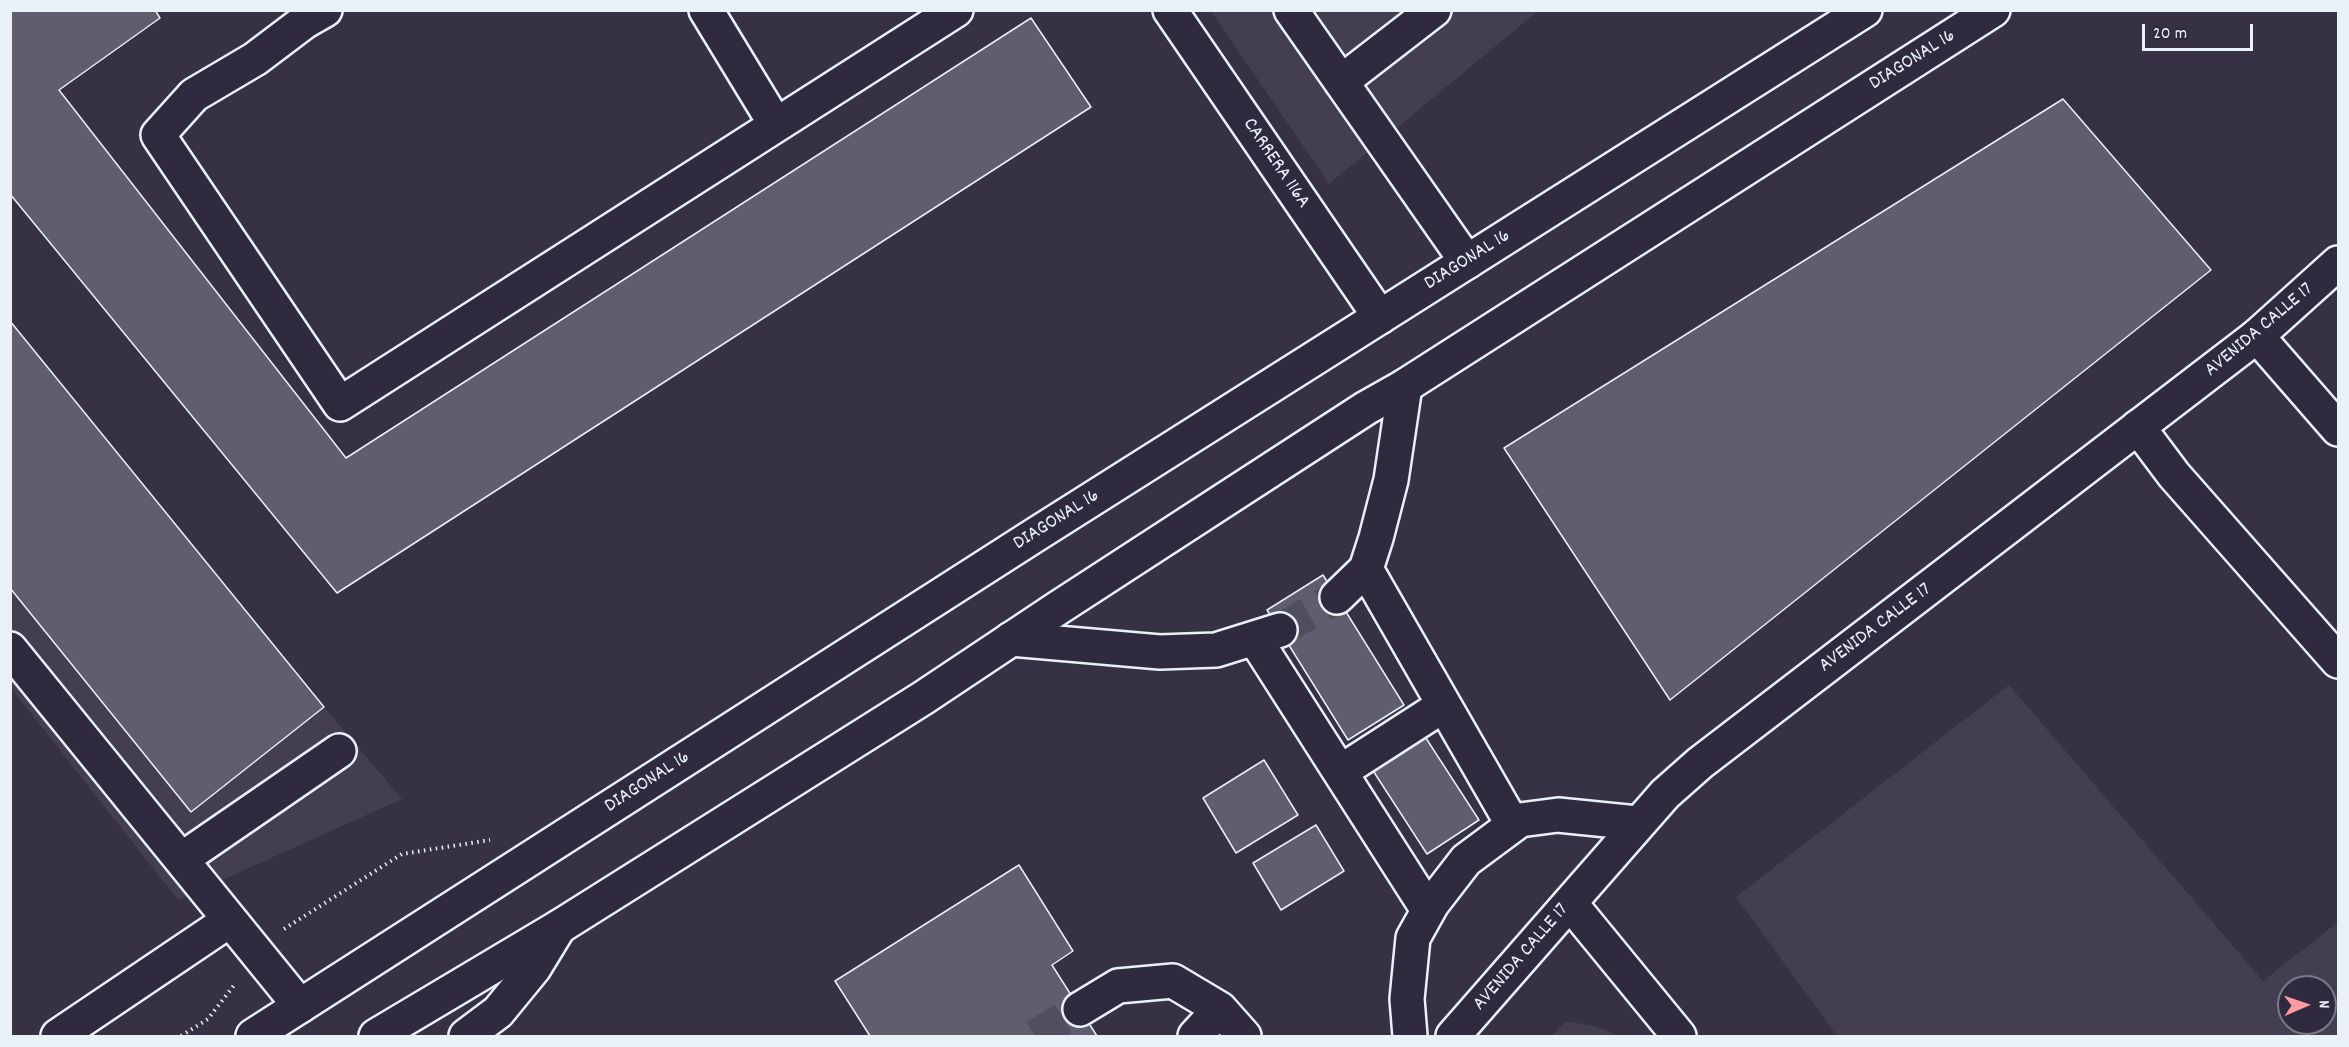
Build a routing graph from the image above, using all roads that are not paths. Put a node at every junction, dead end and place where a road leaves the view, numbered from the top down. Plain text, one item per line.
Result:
1 (325, 10) edge
2 (706, 10) edge
3 (956, 10) edge
4 (1170, 10) edge
5 (1291, 10) edge
6 (1434, 10) edge
7 (1864, 10) edge
8 (1993, 10) edge
9 (1341, 82) junction
10 (777, 125) junction
11 (1467, 262) junction
12 (2338, 263) edge
13 (1380, 317) junction
14 (2257, 336) junction
15 (1405, 386) junction
16 (2138, 427) junction
17 (2338, 429) edge
18 (1366, 569) junction
19 (1337, 597) tunnel mouth
20 (1011, 639) junction
21 (10, 649) edge
22 (2338, 661) edge
23 (1444, 705) junction
24 (339, 751) dead end
25 (1340, 772) junction
26 (1637, 824) junction
27 (1514, 825) junction
28 (182, 860) junction
29 (1570, 903) junction
30 (1428, 910) junction
31 (230, 920) junction
32 (559, 927) junction
33 (300, 1006) junction
34 (1080, 1009) tunnel mouth
35 (1220, 1009) junction
36 (58, 1036) edge
37 (254, 1036) edge
38 (376, 1036) edge
39 (466, 1036) edge
40 (1195, 1036) edge
41 (1244, 1036) edge
42 (1410, 1036) edge
43 (1454, 1036) edge
44 (1679, 1036) edge

1 - 10 main road
2 - 10 main road
3 - 10 main road
4 - 13 main road, CARRERA 116A
5 - 9 main road
6 - 9 main road
7 - 11 main road, DIAGONAL 16
8 - 15 main road, DIAGONAL 16
9 - 11 main road
11 - 13 main road, DIAGONAL 16
12 - 14 main road, AVENIDA CALLE 17
13 - 33 main road, DIAGONAL 16
14 - 16 main road, AVENIDA CALLE 17
14 - 17 main road
15 - 18 main road
15 - 20 main road, DIAGONAL 16
16 - 22 main road
16 - 26 main road, AVENIDA CALLE 17
18 - 19 main road
18 - 23 main road
20 - 25 main road
20 - 32 main road, DIAGONAL 16
21 - 28 main road
23 - 25 main road
23 - 27 main road
24 - 28 main road
25 - 30 main road
26 - 27 main road
26 - 29 main road, AVENIDA CALLE 17
27 - 30 main road
28 - 31 main road
29 - 43 main road, AVENIDA CALLE 17
29 - 44 main road
30 - 42 main road
31 - 33 main road
31 - 36 main road
32 - 38 main road, DIAGONAL 16
32 - 39 main road, DIAGONAL 16
33 - 37 main road, DIAGONAL 16
34 - 35 main road
35 - 40 main road
35 - 41 main road

